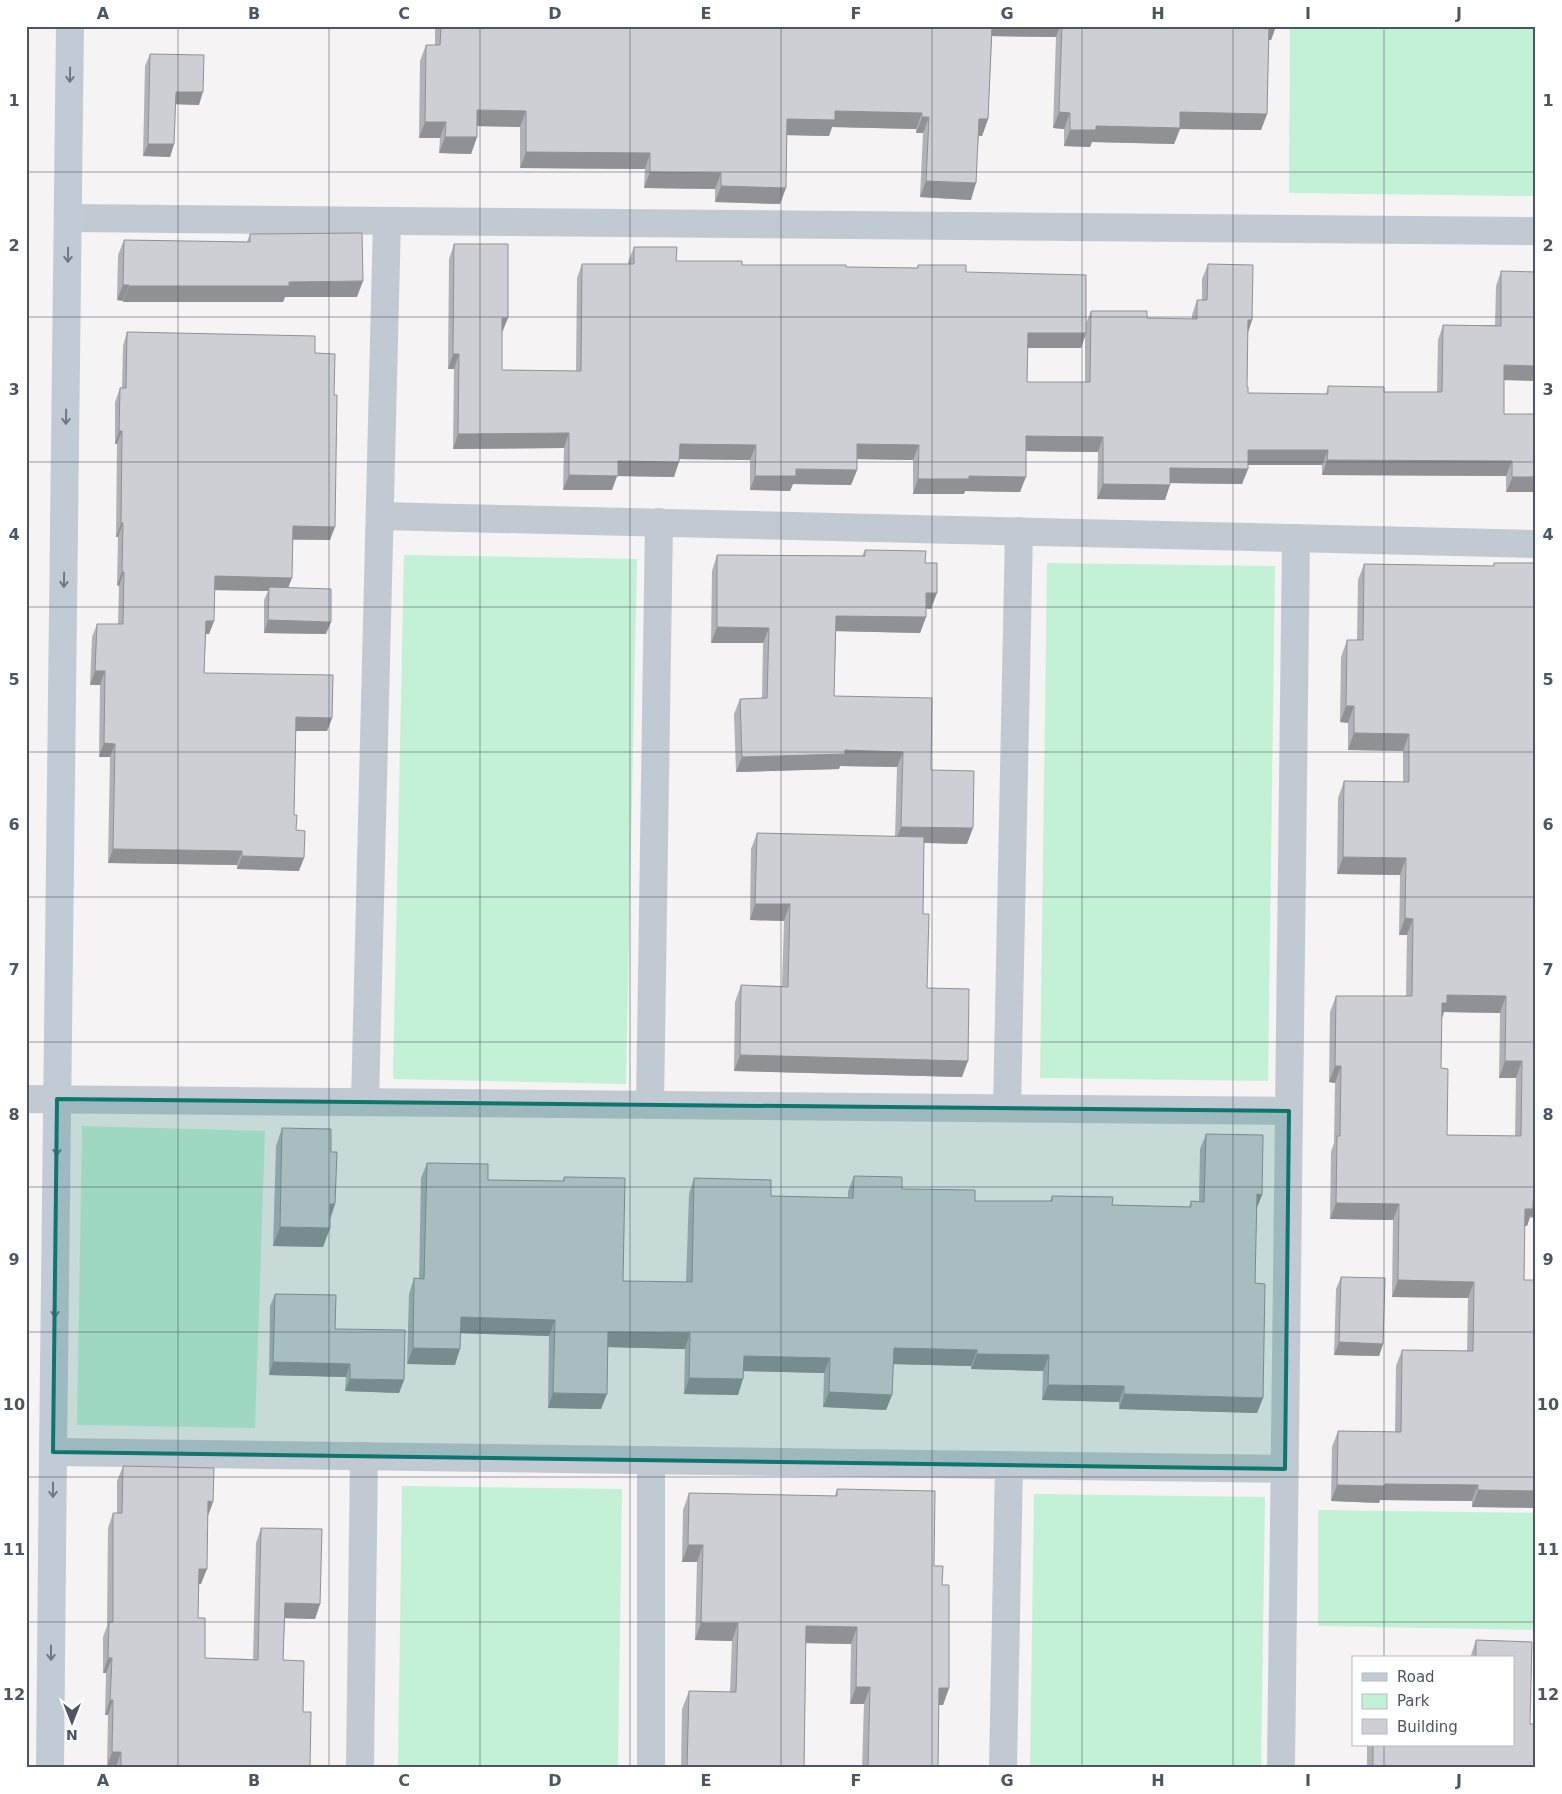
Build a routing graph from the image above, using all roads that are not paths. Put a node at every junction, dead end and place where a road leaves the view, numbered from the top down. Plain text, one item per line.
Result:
1 (70, 26) edge
2 (69, 218) junction
3 (387, 221) junction
4 (1536, 231) edge
5 (380, 516) junction
6 (659, 522) junction
7 (1019, 531) junction
8 (1296, 538) junction
9 (1536, 544) edge
10 (26, 1099) edge
11 (57, 1099) junction
12 (365, 1102) junction
13 (650, 1105) junction
14 (1007, 1108) junction
15 (1289, 1111) junction
16 (53, 1452) junction
17 (364, 1456) junction
18 (651, 1460) junction
19 (1009, 1465) junction
20 (1285, 1469) junction
21 (50, 1768) edge
22 (360, 1768) edge
23 (651, 1768) edge
24 (1003, 1768) edge
25 (1281, 1768) edge

1 -> 2 street
2 - 3 street
2 -> 11 street
3 - 4 street
3 - 5 street
5 - 6 street
5 - 12 street
6 - 7 street
6 - 13 street
7 - 8 street
7 - 14 street
8 - 9 street
8 - 15 street
10 - 11 street
11 - 12 street
11 -> 16 street
12 - 13 street
13 - 14 street
14 - 15 street
15 - 20 street
16 - 17 street
16 -> 21 street
17 - 18 street
17 - 22 street
18 - 19 street
18 - 23 street
19 - 20 street
19 - 24 street
20 - 25 street

